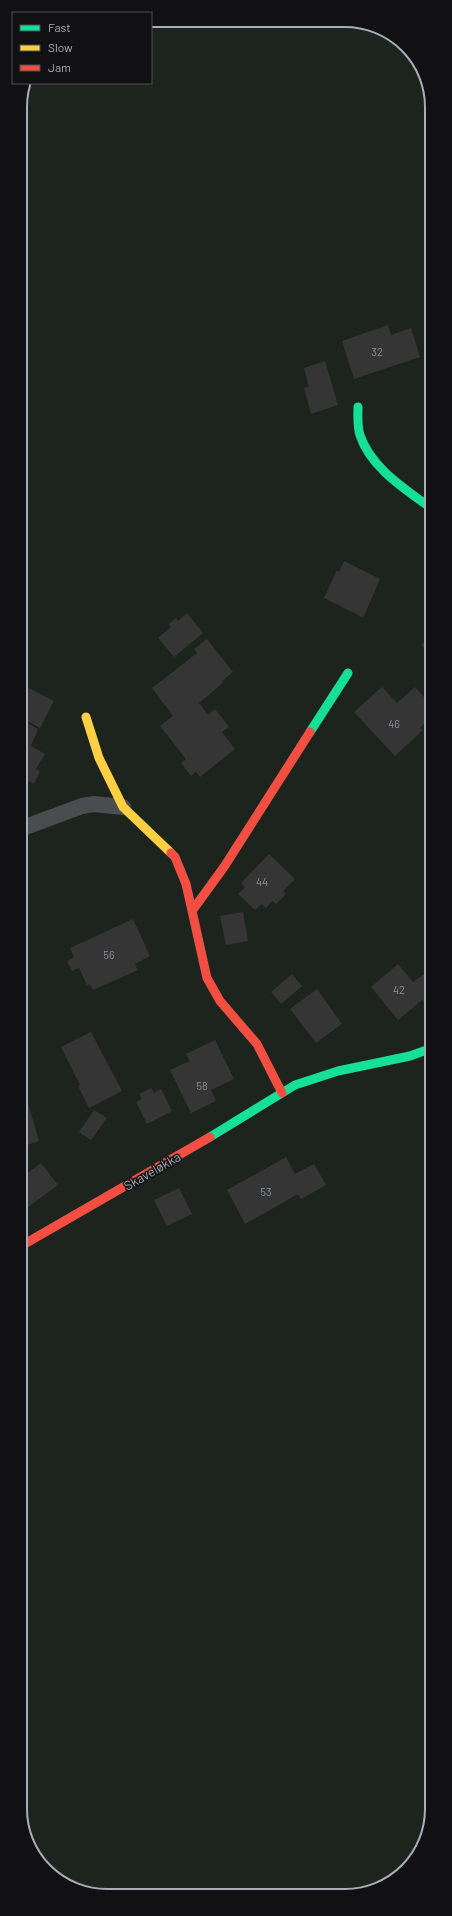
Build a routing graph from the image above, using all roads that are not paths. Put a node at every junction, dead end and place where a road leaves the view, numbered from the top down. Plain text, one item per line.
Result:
1 (358, 407) dead end
2 (425, 503) edge
3 (348, 673) dead end
4 (86, 717) dead end
5 (123, 807) junction
6 (27, 826) edge
7 (192, 911) junction
8 (425, 1051) edge
9 (282, 1093) junction
10 (27, 1243) edge

1 - 2 street
3 - 7 street
4 - 5 street
5 - 6 lane
5 - 7 street
7 - 9 street
8 - 9 street, Skaveløkka
9 - 10 street, Skaveløkka

